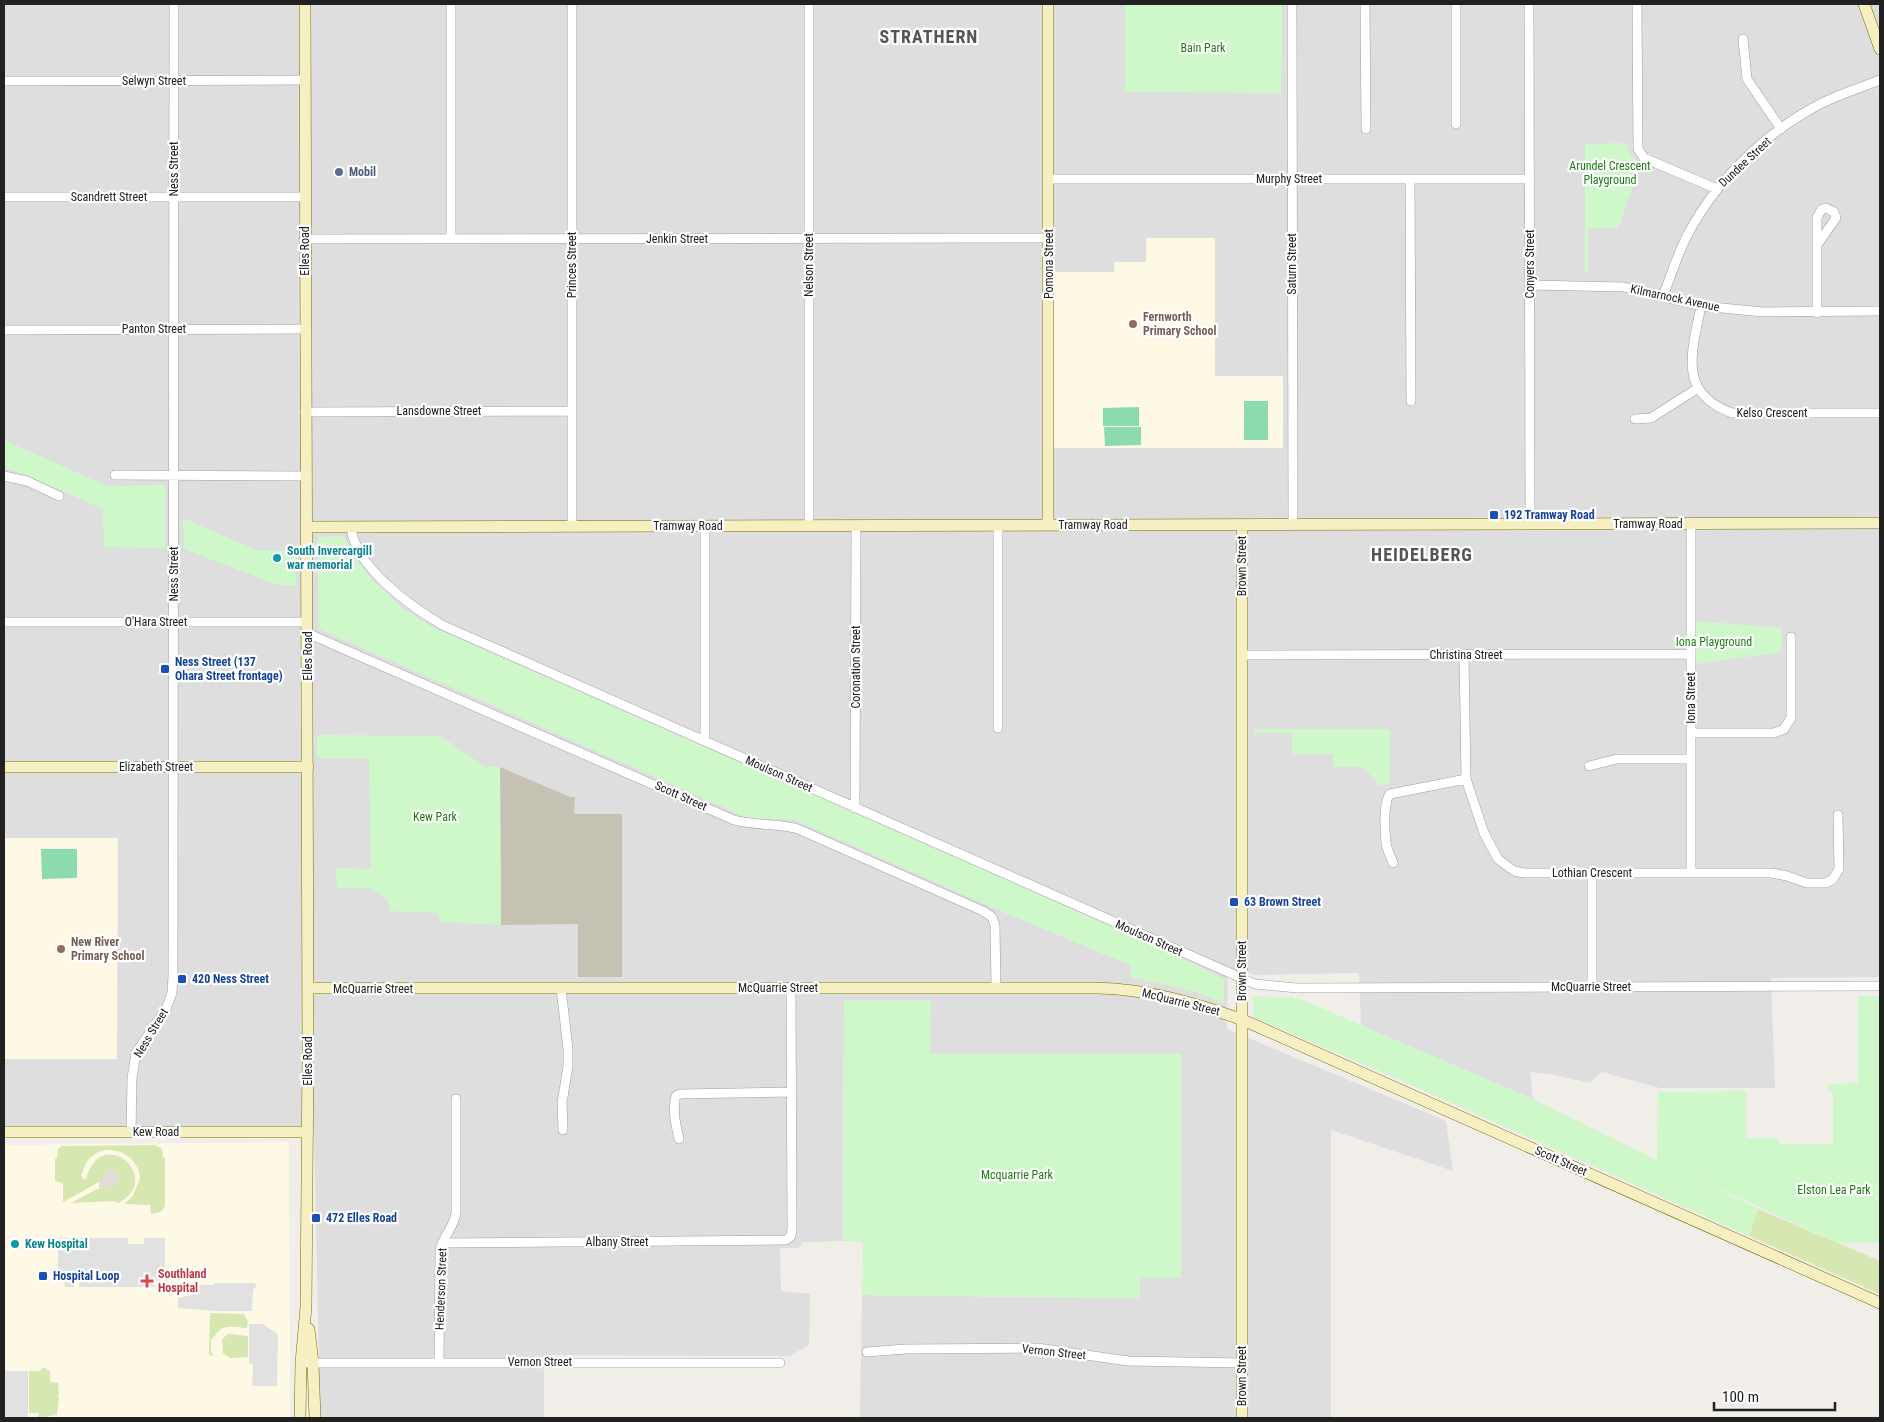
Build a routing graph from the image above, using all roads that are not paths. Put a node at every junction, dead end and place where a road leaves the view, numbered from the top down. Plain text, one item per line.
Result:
1 (174, 4) edge
2 (305, 4) edge
3 (450, 4) edge
4 (572, 4) edge
5 (809, 4) edge
6 (1048, 4) edge
7 (1292, 4) edge
8 (1365, 4) edge
9 (1456, 4) edge
10 (1529, 4) edge
11 (1637, 4) edge
12 (1864, 4) edge
13 (1743, 39) dead end
14 (1880, 45) edge
15 (305, 80) junction
16 (1880, 80) edge
17 (4, 81) edge
18 (174, 81) junction
19 (1456, 124) dead end
20 (1366, 129) dead end
21 (1781, 129) junction
22 (1049, 179) junction
23 (1292, 179) junction
24 (1410, 179) junction
25 (1530, 179) junction
26 (1717, 189) junction
27 (4, 197) edge
28 (174, 197) junction
29 (305, 197) junction
30 (450, 238) junction
31 (809, 238) junction
32 (1049, 238) junction
33 (305, 239) junction
34 (572, 239) junction
35 (1817, 245) dead end
36 (1530, 285) junction
37 (1663, 296) junction
38 (1701, 306) junction
39 (1880, 311) edge
40 (1817, 313) junction
41 (174, 329) junction
42 (305, 329) junction
43 (4, 330) edge
44 (1698, 388) junction
45 (1412, 401) dead end
46 (572, 411) junction
47 (305, 412) junction
48 (1880, 413) edge
49 (1635, 419) dead end
50 (115, 475) dead end
51 (174, 475) junction
52 (4, 476) edge
53 (306, 476) junction
54 (59, 496) dead end
55 (1880, 523) edge
56 (1530, 524) junction
57 (1691, 524) junction
58 (998, 525) junction
59 (1048, 525) junction
60 (1242, 525) junction
61 (1293, 525) junction
62 (705, 526) junction
63 (809, 526) junction
64 (856, 526) junction
65 (307, 527) junction
66 (351, 527) junction
67 (572, 527) junction
68 (4, 622) edge
69 (174, 622) junction
70 (307, 628) junction
71 (1791, 637) dead end
72 (1691, 654) junction
73 (1242, 655) junction
74 (1464, 655) junction
75 (998, 728) dead end
76 (1691, 733) junction
77 (705, 741) junction
78 (1691, 759) junction
79 (1589, 766) dead end
80 (4, 767) edge
81 (174, 767) junction
82 (308, 767) junction
83 (1466, 779) junction
84 (855, 808) junction
85 (1838, 815) dead end
86 (1393, 863) dead end
87 (1691, 872) junction
88 (1592, 873) junction
89 (1242, 980) junction
90 (1880, 986) edge
91 (1592, 987) junction
92 (308, 988) junction
93 (561, 988) junction
94 (791, 988) junction
95 (996, 988) junction
96 (1243, 1020) junction
97 (791, 1092) junction
98 (456, 1099) dead end
99 (563, 1130) dead end
100 (4, 1132) edge
101 (132, 1132) junction
102 (308, 1132) junction
103 (679, 1139) dead end
104 (442, 1243) junction
105 (1880, 1303) edge
106 (306, 1307) junction
107 (867, 1352) dead end
108 (439, 1362) junction
109 (1242, 1362) junction
110 (301, 1363) junction
111 (313, 1363) junction
112 (780, 1363) dead end
113 (300, 1418) edge
114 (315, 1418) edge
115 (1242, 1418) edge

1 - 18 street, Ness Street
2 - 15 street, Elles Road
3 - 30 street
4 - 34 street, Princes Street
5 - 31 street, Nelson Street
6 - 22 street, Pomona Street
7 - 23 street, Saturn Street
8 - 20 street
9 - 19 street
10 - 25 street, Conyers Street
11 - 26 street
12 - 14 street
13 - 21 street
15 - 18 street, Selwyn Street
15 - 29 street, Elles Road
16 - 21 street, Dundee Street
17 - 18 street, Selwyn Street
18 - 28 street, Ness Street
21 - 26 street, Dundee Street
22 - 23 street, Murphy Street
22 - 32 street, Pomona Street
23 - 24 street, Murphy Street
23 - 61 street, Saturn Street
24 - 25 street, Murphy Street
24 - 45 street
25 - 36 street, Conyers Street
26 - 37 street, Dundee Street
27 - 28 street, Scandrett Street
28 - 29 street, Scandrett Street
28 - 41 street, Ness Street
29 - 33 street, Elles Road
30 - 33 street, Jenkin Street
30 - 34 street, Jenkin Street
31 - 32 street, Jenkin Street
31 - 34 street, Jenkin Street
31 - 63 street, Nelson Street
32 - 59 street, Pomona Street
33 - 42 street, Elles Road
34 - 46 street, Princes Street
35 - 40 street
36 - 37 street, Kilmarnock Avenue
36 - 56 street, Conyers Street
37 - 38 street, Kilmarnock Avenue
38 - 40 street, Kilmarnock Avenue
38 - 44 street, Kelso Crescent
39 - 40 street, Kilmarnock Avenue
41 - 42 street, Panton Street
41 - 43 street, Panton Street
41 - 51 street, Ness Street
42 - 47 street, Elles Road
44 - 48 street, Kelso Crescent
44 - 49 street
46 - 47 street, Lansdowne Street
46 - 67 street, Princes Street
47 - 53 street, Elles Road
50 - 51 street
51 - 53 street
51 - 69 street, Ness Street
52 - 54 street
53 - 65 street, Elles Road
55 - 57 street, Tramway Road
56 - 57 street, Tramway Road
56 - 61 street, Tramway Road
57 - 72 street, Iona Street
58 - 59 street, Tramway Road
58 - 64 street, Tramway Road
58 - 75 street
59 - 60 street, Tramway Road
60 - 61 street, Tramway Road
60 - 73 street, Brown Street
62 - 63 street, Tramway Road
62 - 67 street, Tramway Road
62 - 77 street
63 - 64 street, Tramway Road
64 - 84 street, Coronation Street
65 - 66 street, Tramway Road
65 - 70 street, Elles Road
66 - 67 street, Tramway Road
66 - 77 street, Moulson Street
68 - 69 street, O'Hara Street
69 - 70 street, O'Hara Street
69 - 81 street, Ness Street
70 - 82 street, Elles Road
70 - 95 street, Scott Street
71 - 76 street
72 - 74 street, Christina Street
72 - 76 street, Iona Street
73 - 74 street, Christina Street
73 - 89 street, Brown Street
74 - 83 street, Lothian Crescent
76 - 78 street, Iona Street
77 - 84 street, Moulson Street
78 - 79 street
78 - 87 street, Iona Street
80 - 81 street, Elizabeth Street
81 - 82 street, Elizabeth Street
81 - 101 street, Ness Street
82 - 92 street, Elles Road
83 - 86 street
83 - 88 street, Lothian Crescent
84 - 89 street, Moulson Street
85 - 87 street, Lothian Crescent
87 - 88 street, Lothian Crescent
88 - 91 street
89 - 91 street, McQuarrie Street
89 - 96 street, Brown Street
90 - 91 street, McQuarrie Street
92 - 93 street, McQuarrie Street
92 - 102 street, Elles Road
93 - 94 street, McQuarrie Street
93 - 99 street
94 - 95 street, McQuarrie Street
94 - 97 street
95 - 96 street, McQuarrie Street
96 - 105 street, Scott Street
96 - 109 street, Brown Street
97 - 103 street
97 - 104 street, Albany Street
98 - 104 street, Henderson Street
100 - 101 street, Kew Road
101 - 102 street, Kew Road
102 - 106 street, Elles Road
104 - 108 street, Henderson Street
106 - 110 street, Elles Road
106 - 111 street, Elles Road
107 - 109 street, Vernon Street
108 - 111 street, Vernon Street
108 - 112 street, Vernon Street
109 - 115 street, Brown Street
110 - 111 street, Vernon Street
110 - 113 street, Elles Road
111 - 114 street, Elles Road

